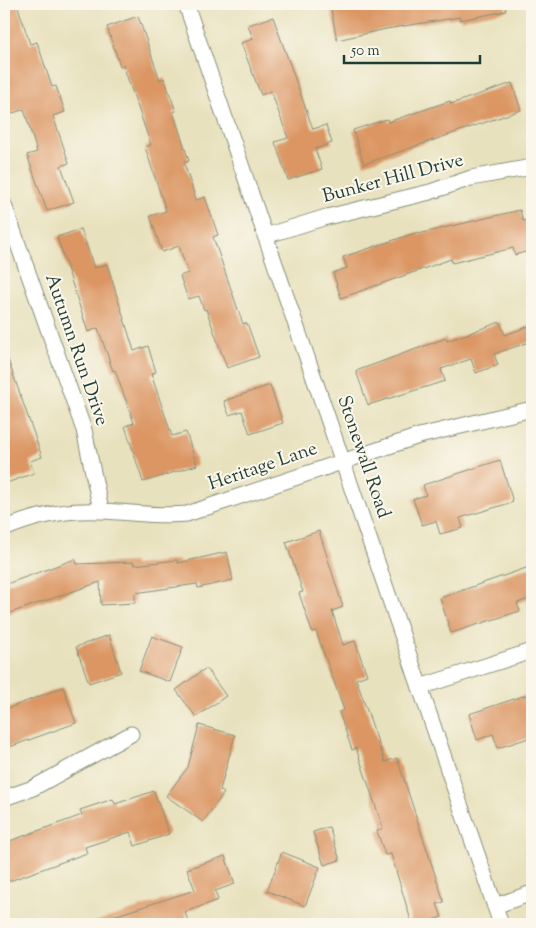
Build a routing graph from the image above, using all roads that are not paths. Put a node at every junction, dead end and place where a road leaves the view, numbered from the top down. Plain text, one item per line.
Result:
1 (186, 4) edge
2 (532, 167) edge
3 (4, 205) edge
4 (265, 236) junction
5 (532, 409) edge
6 (343, 461) junction
7 (101, 510) junction
8 (4, 529) edge
9 (532, 651) edge
10 (420, 686) junction
11 (131, 734) dead end
12 (4, 798) edge
13 (532, 893) edge
14 (495, 906) junction
15 (501, 924) edge

1 - 4 street, Stonewall Road
2 - 4 street, Bunker Hill Drive
3 - 7 street, Autumn Run Drive
4 - 6 street, Stonewall Road
5 - 6 street, Heritage Lane
6 - 7 street, Heritage Lane
6 - 10 street, Stonewall Road
7 - 8 street, Heritage Lane
9 - 10 street
10 - 14 street, Stonewall Road
11 - 12 street
13 - 14 street
14 - 15 street, Stonewall Road

